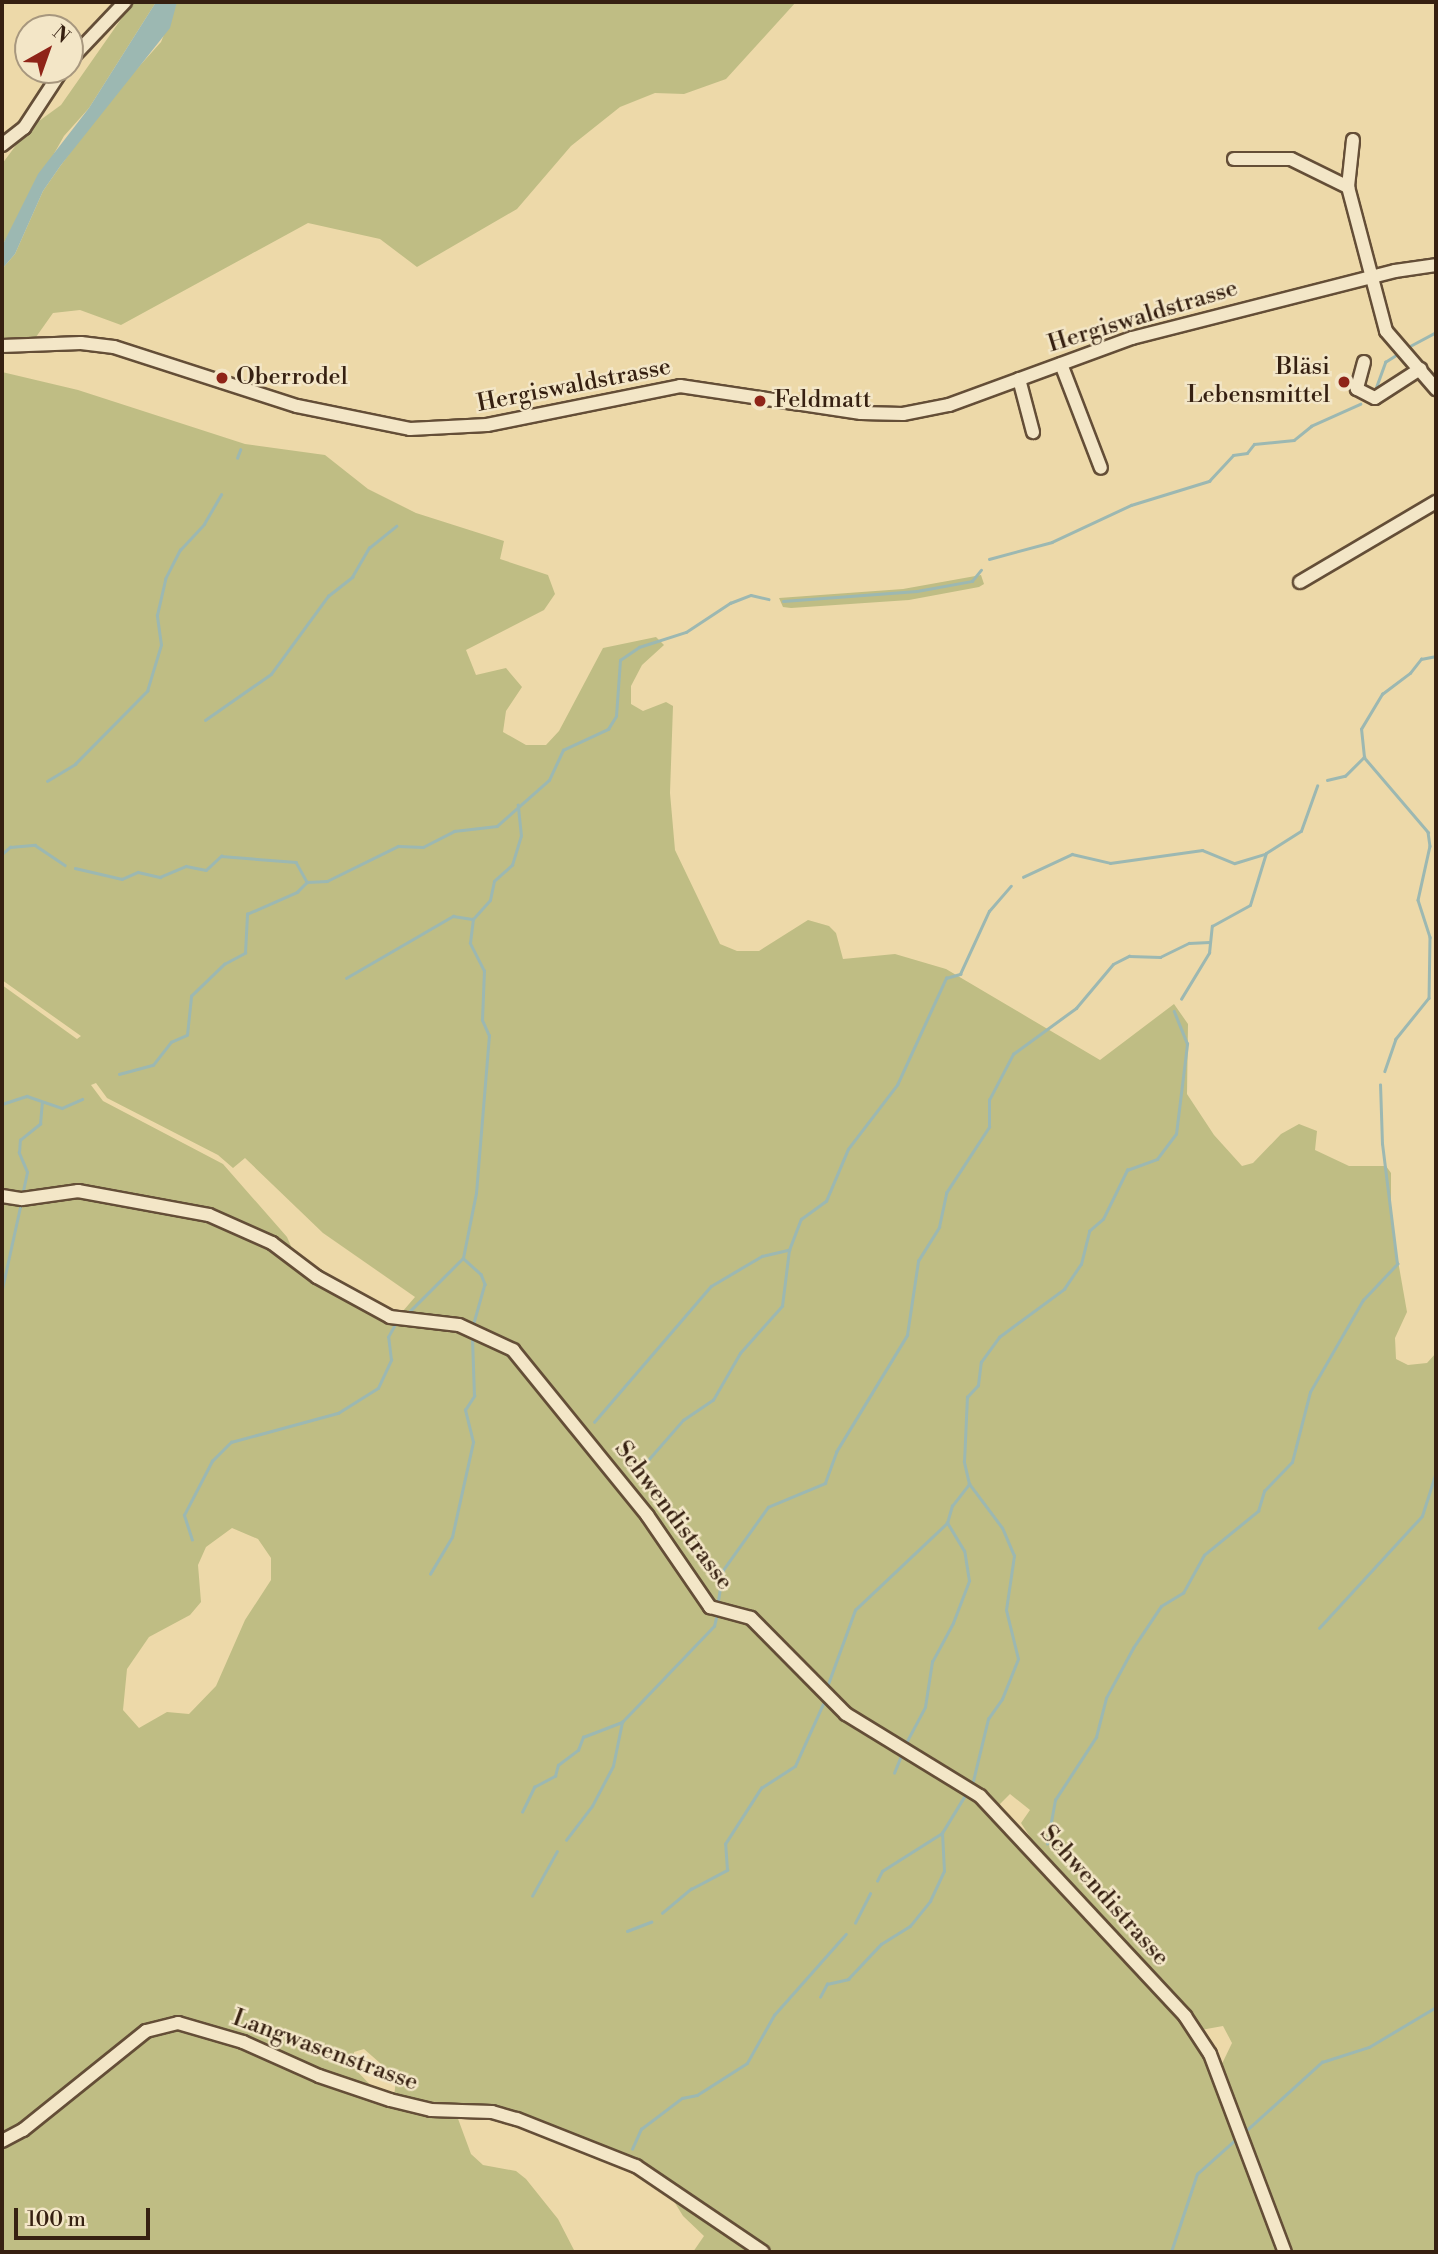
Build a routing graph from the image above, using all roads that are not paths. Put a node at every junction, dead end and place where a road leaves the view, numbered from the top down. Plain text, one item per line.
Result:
1 (125, 2) edge
2 (84, 45) edge
3 (53, 84) edge
4 (1353, 139) dead end
5 (2, 145) edge
6 (1234, 159) dead end
7 (1348, 187) junction
8 (1436, 265) edge
9 (1370, 277) junction
10 (4, 348) edge
11 (1364, 362) dead end
12 (1061, 364) junction
13 (1420, 369) junction
14 (1019, 379) junction
15 (1436, 389) edge
16 (1033, 432) dead end
17 (1101, 468) dead end
18 (1436, 502) edge
19 (1300, 582) dead end
20 (2, 1196) edge
21 (2, 2141) edge
22 (763, 2252) edge
23 (1285, 2252) edge

1 - 2 street
3 - 5 street
4 - 7 street
6 - 7 street
7 - 9 street
8 - 9 street, Hergiswaldstrasse
9 - 12 street, Hergiswaldstrasse
9 - 13 street
10 - 14 street, Hergiswaldstrasse
11 - 13 street
12 - 14 street, Hergiswaldstrasse
12 - 17 street
13 - 15 street
14 - 16 street
18 - 19 street
20 - 23 street, Schwendistrasse
21 - 22 street, Langwasenstrasse

